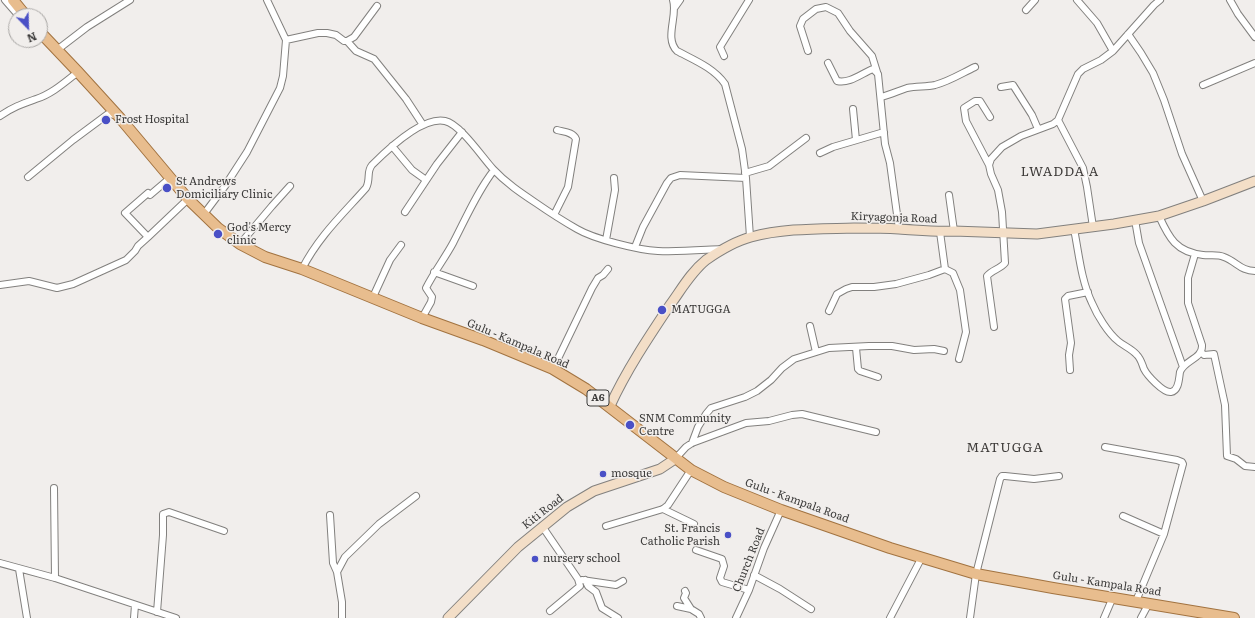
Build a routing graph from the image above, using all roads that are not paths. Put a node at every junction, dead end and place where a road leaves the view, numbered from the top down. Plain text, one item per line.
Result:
1 (5, 0) edge
2 (13, 0) edge
3 (130, 0) edge
4 (267, 0) edge
5 (673, 0) edge
6 (680, 0) edge
7 (749, 0) edge
8 (1035, 0) edge
9 (1077, 0) edge
10 (1160, 0) edge
11 (1230, 0) edge
12 (377, 6) dead end
13 (675, 7) junction
14 (12, 8) edge
15 (20, 8) edge
16 (1026, 10) dead end
17 (1128, 34) junction
18 (1255, 37) edge
19 (48, 40) edge
20 (286, 40) junction
21 (347, 41) junction
22 (48, 43) edge
23 (55, 47) junction
24 (808, 51) dead end
25 (1113, 51) junction
26 (724, 56) dead end
27 (828, 63) dead end
28 (1255, 63) edge
29 (976, 66) dead end
30 (78, 72) junction
31 (876, 72) junction
32 (1203, 85) dead end
33 (1001, 87) dead end
34 (880, 97) junction
35 (853, 109) dead end
36 (116, 115) junction
37 (0, 116) edge
38 (990, 117) dead end
39 (1058, 120) junction
40 (423, 125) junction
41 (1038, 129) junction
42 (557, 130) dead end
43 (462, 132) junction
44 (884, 132) junction
45 (806, 138) dead end
46 (856, 140) junction
47 (392, 146) junction
48 (820, 153) dead end
49 (989, 165) junction
50 (494, 170) junction
51 (746, 175) junction
52 (28, 176) dead end
53 (170, 178) junction
54 (614, 178) dead end
55 (426, 180) junction
56 (1255, 181) edge
57 (290, 186) dead end
58 (949, 195) dead end
59 (188, 199) junction
60 (1203, 201) junction
61 (405, 212) dead end
62 (204, 214) junction
63 (554, 215) junction
64 (1159, 216) junction
65 (1135, 220) junction
66 (1093, 227) junction
67 (899, 229) junction
68 (1074, 229) junction
69 (954, 231) junction
70 (940, 232) junction
71 (1004, 234) junction
72 (148, 237) junction
73 (750, 237) junction
74 (606, 240) junction
75 (240, 244) junction
76 (401, 245) dead end
77 (635, 247) junction
78 (724, 249) junction
79 (1196, 254) junction
80 (302, 269) junction
81 (608, 269) dead end
82 (945, 269) junction
83 (1255, 271) edge
84 (434, 272) junction
85 (0, 285) edge
86 (473, 286) dead end
87 (1088, 292) junction
88 (373, 297) junction
89 (828, 311) dead end
90 (422, 318) junction
91 (810, 326) dead end
92 (994, 327) dead end
93 (856, 348) junction
94 (944, 351) dead end
95 (816, 352) junction
96 (1201, 352) junction
97 (959, 359) dead end
98 (1183, 367) junction
99 (553, 369) junction
100 (1070, 370) dead end
101 (878, 377) dead end
102 (610, 406) junction
103 (876, 432) dead end
104 (692, 443) junction
105 (1105, 447) dead end
106 (675, 459) junction
107 (1255, 467) edge
108 (691, 470) junction
109 (1059, 476) dead end
110 (54, 488) dead end
111 (416, 496) dead end
112 (663, 509) junction
113 (781, 510) junction
114 (330, 515) dead end
115 (1123, 516) dead end
116 (694, 524) dead end
117 (542, 526) junction
118 (606, 526) dead end
119 (224, 531) dead end
120 (1164, 534) junction
121 (696, 550) dead end
122 (922, 558) junction
123 (0, 563) edge
124 (19, 569) junction
125 (337, 572) junction
126 (976, 574) junction
127 (754, 575) junction
128 (55, 578) junction
129 (578, 579) junction
130 (585, 580) junction
131 (623, 581) dead end
132 (749, 590) junction
133 (685, 591) dead end
134 (1112, 597) junction
135 (1136, 601) junction
136 (1149, 603) junction
137 (135, 605) junction
138 (677, 606) dead end
139 (691, 609) junction
140 (811, 609) dead end
141 (157, 612) junction
142 (550, 612) dead end
143 (609, 615) edge
144 (27, 618) edge
145 (134, 618) edge
146 (176, 618) edge
147 (342, 618) edge
148 (448, 618) edge
149 (618, 618) edge
150 (701, 618) edge
151 (736, 618) edge
152 (890, 618) edge
153 (970, 618) edge
154 (1104, 618) edge
155 (1141, 618) edge
156 (1229, 618) edge

1 - 14 street
2 - 15 main road
3 - 23 street
4 - 20 street
5 - 13 street
6 - 13 street
7 - 26 street
8 - 16 street
9 - 25 street
10 - 17 street
11 - 18 street
12 - 21 street
13 - 51 street
17 - 25 street
17 - 60 street
19 - 23 main road, Gulu - Kampala Road / A6
20 - 21 street
20 - 62 street
21 - 40 street
22 - 23 street
23 - 30 main road, Gulu - Kampala Road / A6
24 - 31 street
25 - 39 street
27 - 31 street
28 - 32 street
29 - 34 street
30 - 36 main road, Gulu - Kampala Road / A6
30 - 37 street
31 - 34 street
33 - 41 street
34 - 44 street
35 - 46 street
36 - 52 street
36 - 53 main road, Gulu - Kampala Road / A6
38 - 49 street
39 - 41 street
39 - 66 street
40 - 43 street
40 - 47 street
41 - 49 street
42 - 63 street
43 - 50 street
43 - 55 street
44 - 46 street
44 - 67 street
45 - 51 street
46 - 48 street
47 - 55 street
47 - 80 street
49 - 71 street
50 - 63 street
50 - 84 street
51 - 73 street
51 - 77 street
53 - 59 main road, Gulu - Kampala Road / A6
53 - 72 street
54 - 74 street
55 - 61 street
56 - 60 street, Kiryagonja Road
57 - 75 street
58 - 69 street
59 - 62 main road, Gulu - Kampala Road / A6
59 - 72 street
60 - 64 street, Kiryagonja Road
62 - 75 main road, Gulu - Kampala Road / A6
63 - 74 street
64 - 65 street, Kiryagonja Road
64 - 79 street
65 - 66 street, Kiryagonja Road
65 - 98 street
66 - 68 street, Kiryagonja Road
67 - 70 street, Kiryagonja Road
67 - 73 street, Kiryagonja Road
68 - 71 street, Kiryagonja Road
68 - 87 street
69 - 70 street, Kiryagonja Road
69 - 71 street, Kiryagonja Road
70 - 82 street
71 - 92 street
72 - 85 street
73 - 78 street, Kiryagonja Road
74 - 77 street
75 - 80 main road, Gulu - Kampala Road / A6
76 - 88 street
77 - 78 street
78 - 102 street, Kiryagonja Road
79 - 83 street
79 - 96 street
80 - 88 main road, Gulu - Kampala Road / A6
81 - 99 street
82 - 89 street
82 - 97 street
84 - 86 street
84 - 90 street
87 - 98 street
87 - 100 street
88 - 90 main road, Gulu - Kampala Road / A6
90 - 99 main road, Gulu - Kampala Road / A6
91 - 95 street
93 - 94 street
93 - 95 street
93 - 101 street
95 - 104 street
96 - 98 street
96 - 107 street
99 - 102 main road, Gulu - Kampala Road / A6
102 - 106 main road, Gulu - Kampala Road / A6
103 - 104 street
104 - 106 street
105 - 120 street
106 - 108 main road, Gulu - Kampala Road / A6
106 - 117 street, Kiti Road
108 - 112 street
108 - 113 main road, Gulu - Kampala Road / A6
109 - 126 street
110 - 128 street
111 - 125 street
112 - 116 street
112 - 118 street
113 - 122 main road, Gulu - Kampala Road / A6
113 - 127 street, Church Road
114 - 125 street
115 - 120 street
117 - 129 street
117 - 148 street, Kiti Road
119 - 141 street
120 - 135 street
121 - 132 street
122 - 126 main road, Gulu - Kampala Road / A6
122 - 152 street
123 - 124 street
124 - 128 street
124 - 144 street
125 - 147 street
126 - 134 main road, Gulu - Kampala Road / A6
126 - 153 street
127 - 132 street, Church Road
127 - 140 street
128 - 137 street
129 - 130 street
129 - 142 street
130 - 131 street
130 - 143 street
132 - 151 street, Church Road
133 - 139 street
134 - 135 main road, Gulu - Kampala Road / A6
134 - 154 street
135 - 136 main road, Gulu - Kampala Road / A6
136 - 155 street
136 - 156 main road, Gulu - Kampala Road / A6
137 - 141 street
137 - 145 street
138 - 139 street
139 - 150 street
141 - 146 street
143 - 149 street

